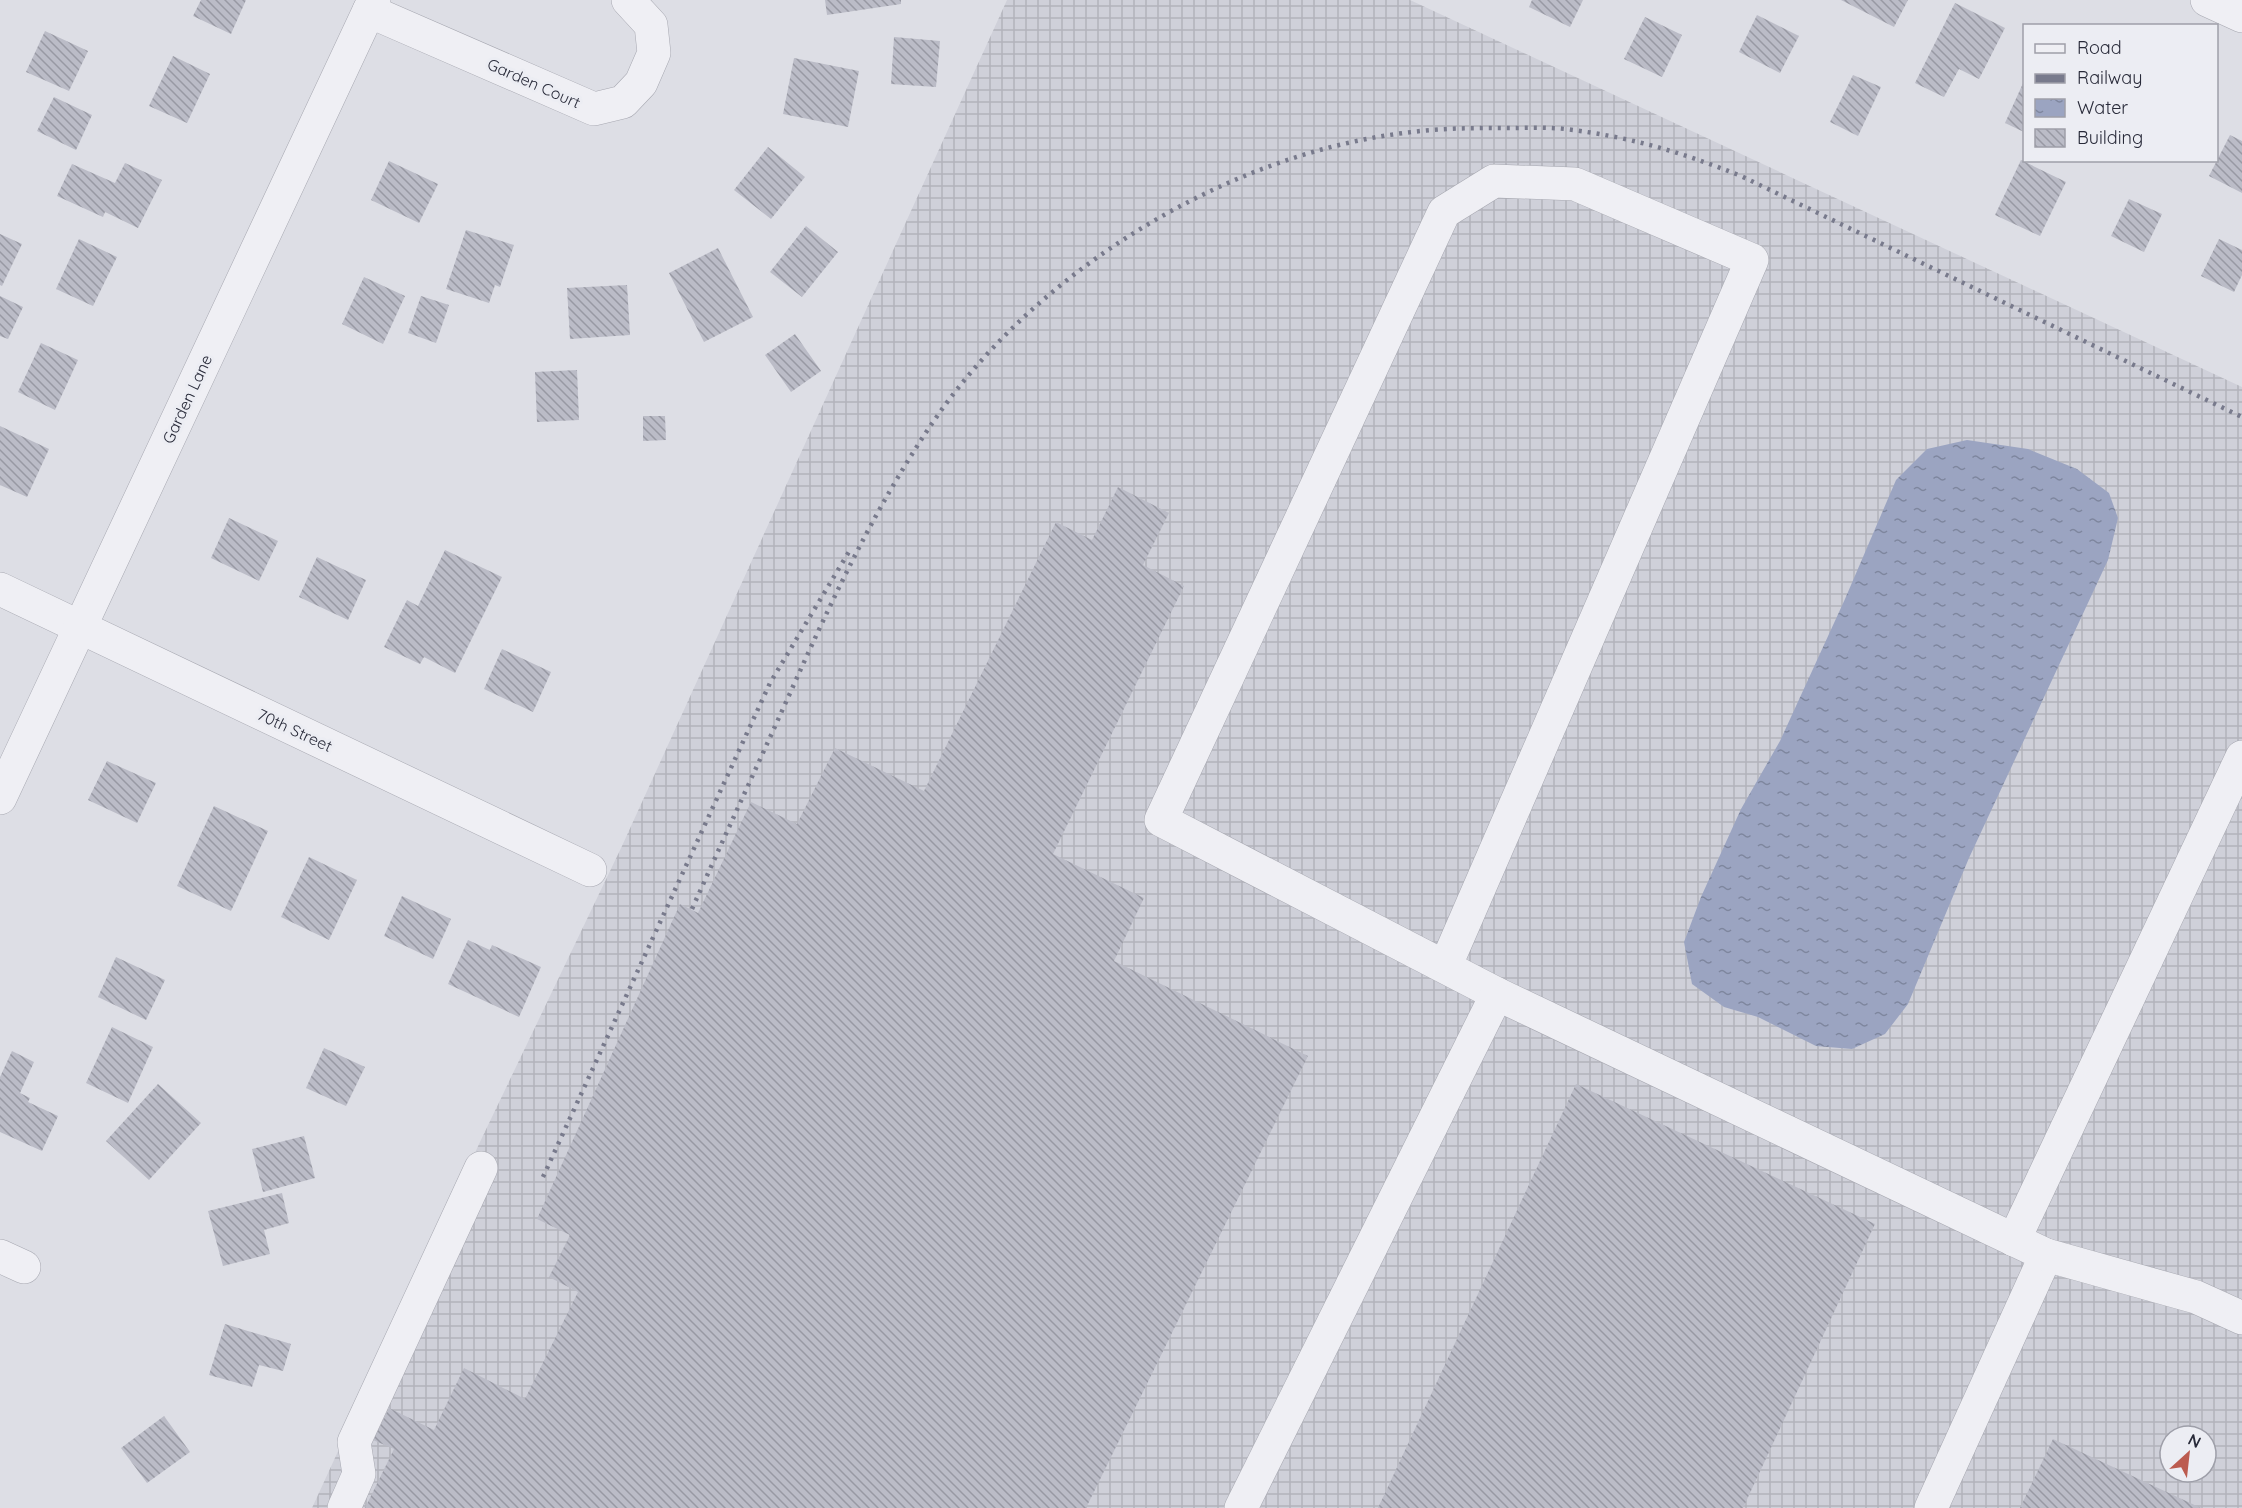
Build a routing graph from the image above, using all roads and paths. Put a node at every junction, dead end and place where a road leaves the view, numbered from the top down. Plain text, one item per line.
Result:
1 (628, 0) edge
2 (2207, 0) edge
3 (371, 6) edge
4 (2242, 16) edge
5 (0, 589) edge
6 (81, 628) junction
7 (2242, 757) edge
8 (0, 798) edge
9 (590, 870) dead end
10 (1444, 967) junction
11 (1497, 993) junction
12 (481, 1168) dead end
13 (2014, 1240) junction
14 (2046, 1255) junction
15 (2242, 1318) edge
16 (344, 1508) edge
17 (1241, 1508) edge
18 (1931, 1508) edge

1 - 3 street, Garden Court
2 - 4 street
3 - 6 street, Garden Lane
5 - 6 street, 70th Street
6 - 8 street, Garden Lane
6 - 9 street, 70th Street
7 - 13 street
10 - 10 street
10 - 11 street
11 - 13 street
11 - 17 street
12 - 16 street
13 - 14 street
14 - 15 street
14 - 18 street

